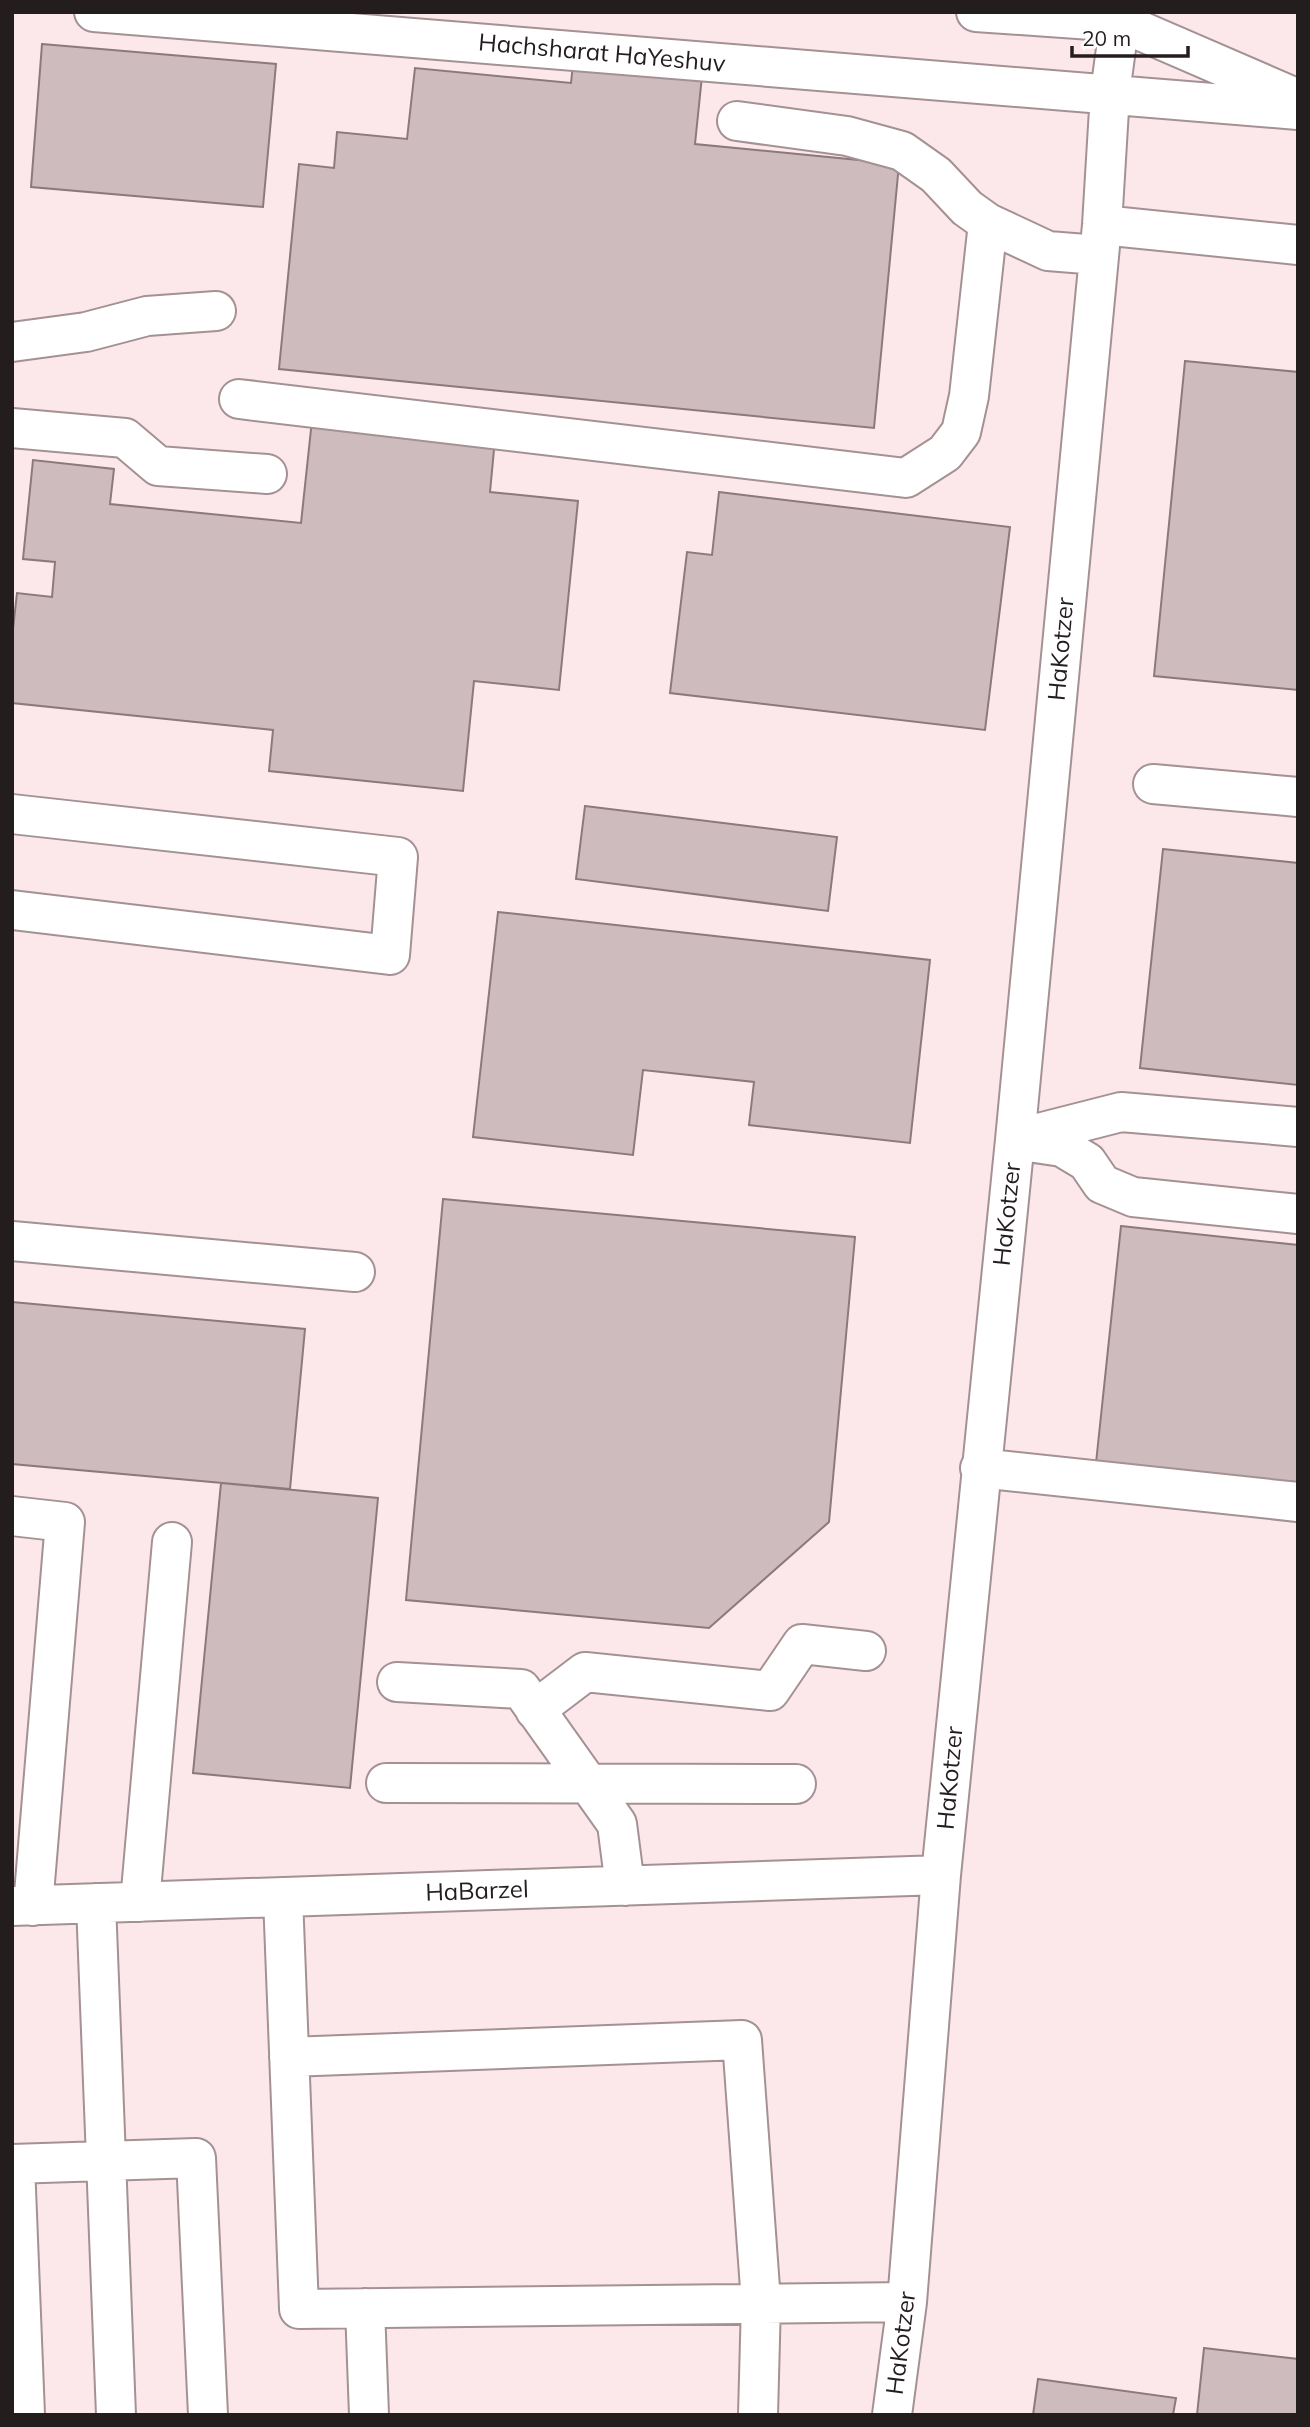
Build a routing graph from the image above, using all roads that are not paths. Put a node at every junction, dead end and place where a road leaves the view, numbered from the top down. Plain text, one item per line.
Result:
1 (94, 12) edge
2 (976, 12) edge
3 (1120, 17) edge
4 (1110, 93) junction
5 (1298, 99) edge
6 (1298, 110) edge
7 (737, 121) dead end
8 (988, 223) junction
9 (1100, 240) junction
10 (1298, 245) edge
11 (216, 311) dead end
12 (12, 342) edge
13 (239, 399) dead end
14 (12, 428) edge
15 (267, 474) dead end
16 (1153, 785) dead end
17 (1298, 797) edge
18 (12, 814) edge
19 (12, 910) edge
20 (1298, 1127) edge
21 (1014, 1140) junction
22 (1298, 1214) edge
23 (12, 1241) edge
24 (355, 1272) dead end
25 (980, 1468) junction
26 (1298, 1502) edge
27 (12, 1516) edge
28 (172, 1542) dead end
29 (866, 1651) dead end
30 (397, 1682) dead end
31 (535, 1710) junction
32 (386, 1783) dead end
33 (587, 1783) junction
34 (796, 1784) dead end
35 (941, 1875) junction
36 (625, 1886) junction
37 (283, 1897) junction
38 (141, 1902) junction
39 (96, 1903) junction
40 (23, 1906) edge
41 (289, 2057) junction
42 (106, 2161) junction
43 (13, 2164) edge
44 (761, 2302) junction
45 (907, 2302) junction
46 (365, 2308) junction
47 (16, 2312) edge
48 (25, 2415) edge
49 (116, 2415) edge
50 (208, 2415) edge
51 (369, 2415) edge
52 (758, 2415) edge
53 (892, 2415) edge

1 - 4 street, Hachsharat HaYeshuv
2 - 3 street
3 - 4 street, HaKotzer
3 - 5 street
4 - 6 street, Hachsharat HaYeshuv
4 - 9 street, HaKotzer
7 - 8 street
8 - 9 street
8 - 13 street
9 - 10 street
9 - 21 street, HaKotzer
11 - 12 street
14 - 15 street
16 - 17 street
18 - 19 street
20 - 21 street
21 - 22 street
21 - 25 street, HaKotzer
23 - 24 street
25 - 26 street
25 - 35 street, HaKotzer
27 - 40 street
28 - 38 street
29 - 31 street
30 - 31 street
31 - 33 street
32 - 33 street
33 - 34 street
33 - 36 street
35 - 36 street, HaBarzel
35 - 45 street, HaKotzer
36 - 37 street, HaBarzel
37 - 38 street, HaBarzel
37 - 41 street
38 - 39 street, HaBarzel
39 - 40 street, HaBarzel
39 - 42 street
41 - 44 street
41 - 46 street
42 - 43 street
42 - 49 street
42 - 50 street
43 - 47 street
44 - 45 street
44 - 46 street
44 - 52 street
45 - 53 street, HaKotzer
46 - 51 street
47 - 48 street

